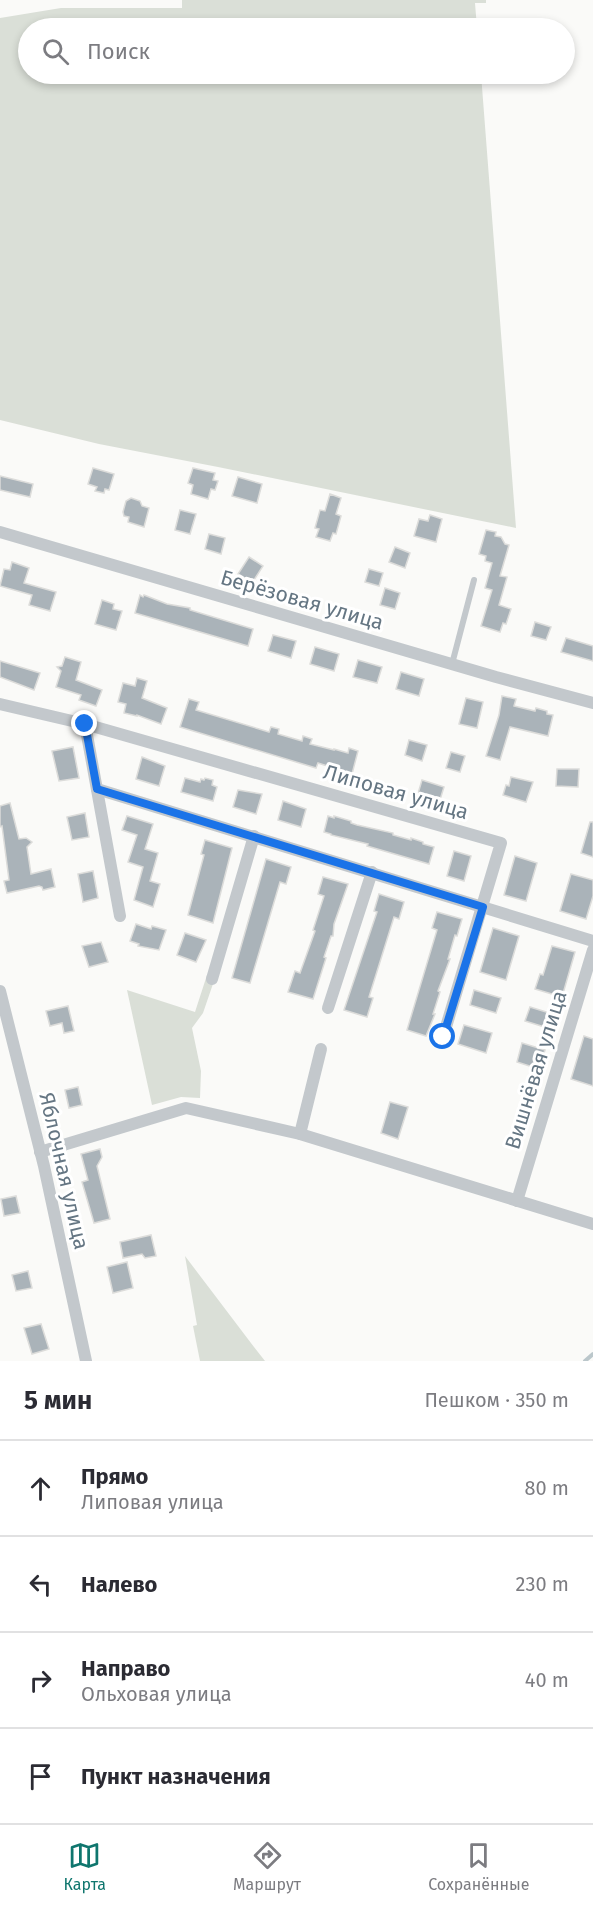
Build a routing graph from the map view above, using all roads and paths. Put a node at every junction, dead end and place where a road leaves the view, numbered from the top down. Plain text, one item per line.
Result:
1 (0, 532) edge
2 (474, 580) dead end
3 (452, 664) junction
4 (593, 703) edge
5 (0, 704) edge
6 (85, 724) junction
7 (97, 789) junction
8 (254, 836) junction
9 (372, 872) junction
10 (483, 907) junction
11 (120, 916) dead end
12 (593, 941) edge
13 (593, 950) edge
14 (212, 979) dead end
15 (0, 991) edge
16 (328, 1008) dead end
17 (443, 1037) dead end
18 (321, 1049) dead end
19 (300, 1134) junction
20 (40, 1152) junction
21 (517, 1201) junction
22 (593, 1224) edge
23 (86, 1361) edge

1 - 3 street, Берёзовая улица
2 - 3 lane
3 - 4 street, Берёзовая улица
5 - 6 street
6 - 7 street
6 - 10 street, Липовая улица
7 - 8 street
7 - 11 street
8 - 9 street
8 - 14 street
9 - 10 street
9 - 16 street
10 - 12 street
10 - 17 street, Липовая улица
13 - 21 street, Вишнёвая улица
15 - 20 street, Яблочная улица
18 - 19 street
19 - 20 street
19 - 21 street
20 - 23 street, Яблочная улица
21 - 22 street

